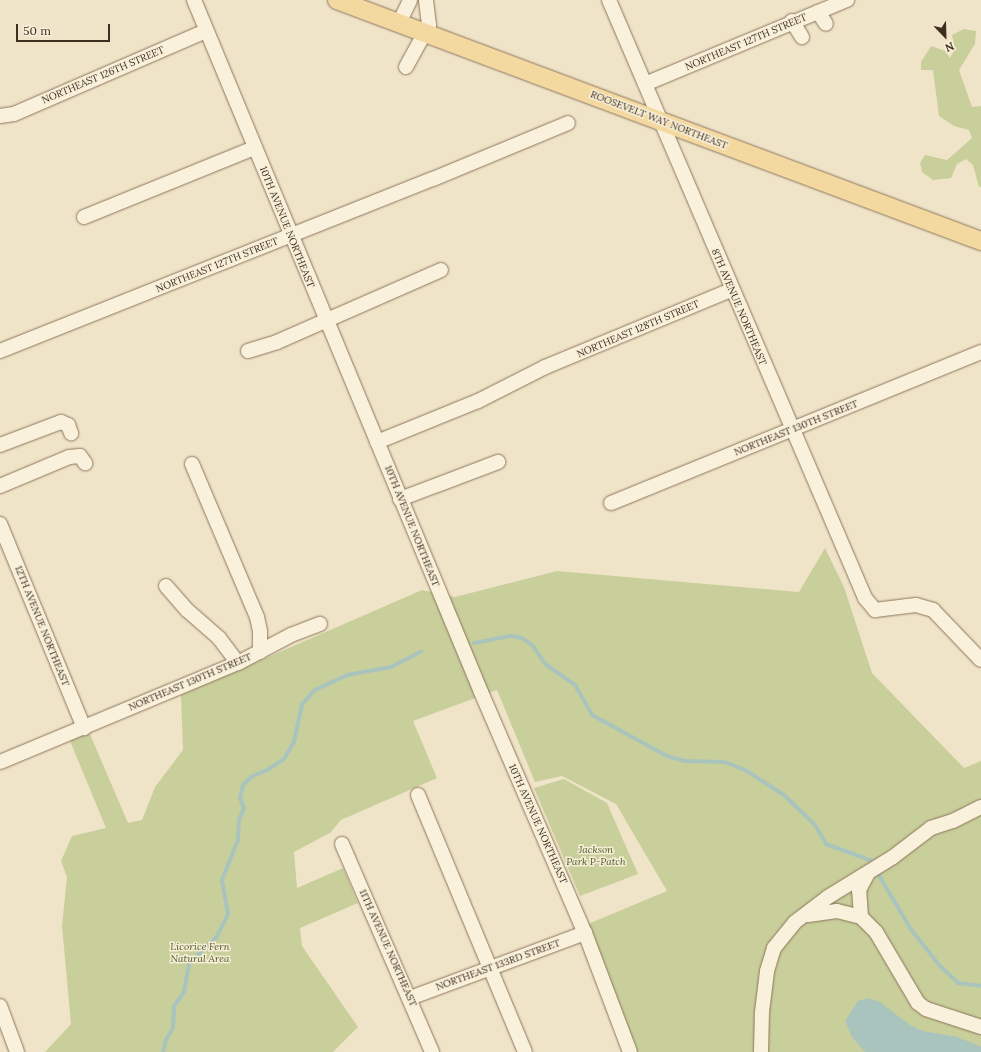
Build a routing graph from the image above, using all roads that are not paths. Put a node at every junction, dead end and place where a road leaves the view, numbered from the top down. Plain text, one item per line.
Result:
1 (194, 0) edge
2 (337, 0) edge
3 (410, 0) edge
4 (426, 0) edge
5 (609, 0) edge
6 (847, 0) edge
7 (818, 12) junction
8 (792, 21) junction
9 (399, 23) junction
10 (826, 24) dead end
11 (206, 31) junction
12 (425, 33) junction
13 (802, 37) dead end
14 (406, 67) dead end
15 (646, 84) junction
16 (0, 116) edge
17 (659, 120) junction
18 (568, 123) dead end
19 (254, 148) junction
20 (84, 217) dead end
21 (290, 236) junction
22 (981, 241) edge
23 (441, 270) dead end
24 (732, 290) junction
25 (325, 320) junction
26 (0, 351) edge
27 (248, 351) dead end
28 (981, 352) edge
29 (793, 430) junction
30 (71, 434) dead end
31 (377, 442) junction
32 (0, 445) edge
33 (498, 462) dead end
34 (85, 463) dead end
35 (192, 464) dead end
36 (0, 486) edge
37 (400, 498) junction
38 (611, 503) dead end
39 (0, 524) edge
40 (166, 586) dead end
41 (320, 624) dead end
42 (260, 652) junction
43 (981, 660) edge
44 (238, 663) junction
45 (84, 728) junction
46 (0, 762) edge
47 (418, 795) dead end
48 (981, 807) edge
49 (342, 844) dead end
50 (868, 872) junction
51 (805, 916) junction
52 (862, 917) junction
53 (585, 933) junction
54 (490, 968) junction
55 (410, 998) junction
56 (0, 1006) edge
57 (981, 1027) edge
58 (17, 1052) edge
59 (432, 1052) edge
60 (525, 1052) edge
61 (630, 1052) edge
62 (761, 1052) edge

1 - 11 street, 10TH AVENUE NORTHEAST
2 - 9 main road, ROOSEVELT WAY NORTHEAST
3 - 9 street
4 - 12 street
5 - 15 street, 8TH AVENUE NORTHEAST
6 - 7 street, NORTHEAST 127TH STREET
7 - 8 street, NORTHEAST 127TH STREET
7 - 10 street
8 - 13 street
8 - 15 street, NORTHEAST 127TH STREET
9 - 12 main road, ROOSEVELT WAY NORTHEAST
11 - 16 street, NORTHEAST 126TH STREET
11 - 19 street, 10TH AVENUE NORTHEAST
12 - 14 street
12 - 17 main road, ROOSEVELT WAY NORTHEAST
15 - 17 street, 8TH AVENUE NORTHEAST
17 - 22 main road, ROOSEVELT WAY NORTHEAST
17 - 24 street, 8TH AVENUE NORTHEAST
18 - 21 street, NORTHEAST 127TH STREET
19 - 20 street
19 - 21 street, 10TH AVENUE NORTHEAST
21 - 25 street, 10TH AVENUE NORTHEAST
21 - 26 street, NORTHEAST 127TH STREET
23 - 25 street
24 - 29 street, 8TH AVENUE NORTHEAST
24 - 31 street, NORTHEAST 128TH STREET
25 - 27 street
25 - 31 street, 10TH AVENUE NORTHEAST
28 - 29 street, NORTHEAST 130TH STREET
29 - 38 street, NORTHEAST 130TH STREET
29 - 43 street, 8TH AVENUE NORTHEAST
30 - 32 street
31 - 37 street, 10TH AVENUE NORTHEAST
33 - 37 street
34 - 36 street
35 - 42 street, NORTHEAST 130TH STREET
37 - 53 street, 10TH AVENUE NORTHEAST
39 - 45 street, 12TH AVENUE NORTHEAST
40 - 44 street
41 - 42 street
42 - 44 street, NORTHEAST 130TH STREET
44 - 45 street, NORTHEAST 130TH STREET
45 - 46 street, NORTHEAST 130TH STREET
47 - 54 street
48 - 50 street
49 - 55 street, 11TH AVENUE NORTHEAST
50 - 51 street
50 - 52 street
51 - 52 street
51 - 62 street
52 - 57 street
53 - 54 street, NORTHEAST 133RD STREET
53 - 61 street, 10TH AVENUE NORTHEAST
54 - 55 street, NORTHEAST 133RD STREET
54 - 60 street
55 - 59 street, 11TH AVENUE NORTHEAST
56 - 58 street

